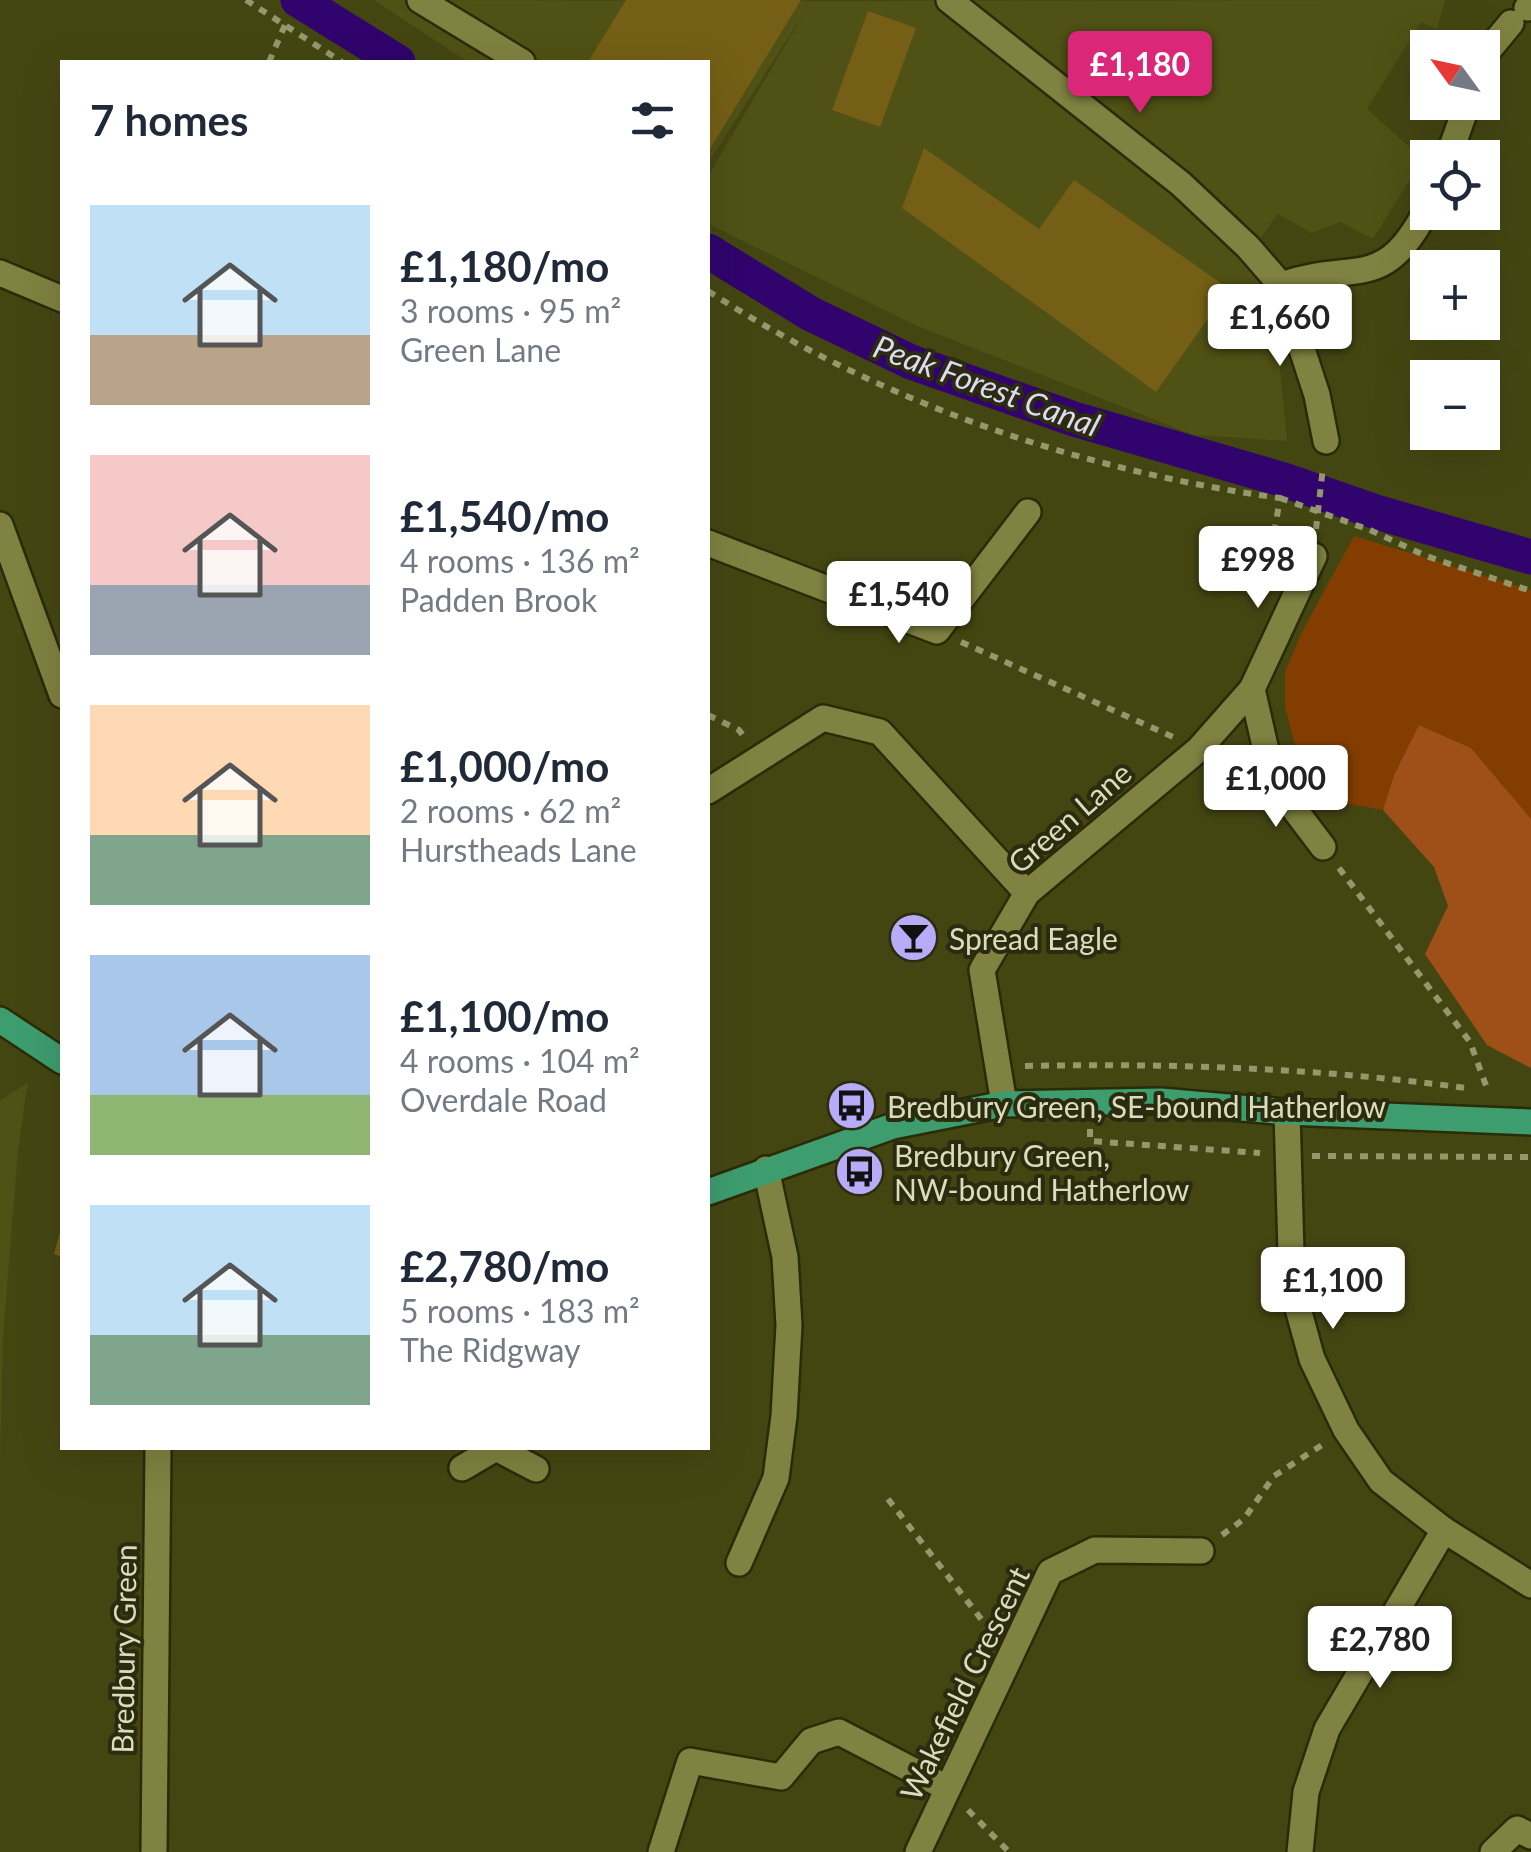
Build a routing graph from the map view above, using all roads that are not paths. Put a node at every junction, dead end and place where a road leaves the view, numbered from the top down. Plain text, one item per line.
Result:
1 (420, 0) edge
2 (948, 0) edge
3 (984, 10) edge
4 (1523, 12) edge
5 (1500, 38) edge
6 (519, 60) edge
7 (1417, 230) edge
8 (0, 273) edge
9 (1282, 286) junction
10 (60, 297) edge
11 (1326, 441) road end
12 (1028, 512) dead end
13 (0, 525) edge
14 (710, 544) edge
15 (1314, 556) road end
16 (1252, 689) junction
17 (60, 690) edge
18 (710, 790) edge
19 (1323, 847) road end
20 (1027, 893) junction
21 (0, 1020) edge
22 (60, 1060) edge
23 (1004, 1104) junction
24 (1286, 1112) junction
25 (1531, 1122) edge
26 (766, 1169) junction
27 (710, 1191) edge
28 (158, 1450) edge
29 (493, 1450) edge
30 (500, 1450) edge
31 (462, 1468) dead end
32 (536, 1469) dead end
33 (1444, 1530) junction
34 (1201, 1551) road end
35 (739, 1563) dead end
36 (1531, 1586) edge
37 (947, 1788) junction
38 (1531, 1836) edge
39 (154, 1852) edge
40 (661, 1852) edge
41 (918, 1852) edge
42 (1300, 1852) edge
43 (1493, 1852) edge

1 - 6 street
2 - 3 street
3 - 9 street
4 - 5 street
7 - 9 street
8 - 10 street
9 - 11 street
12 - 14 street
13 - 17 street
15 - 16 street, Green Lane
16 - 19 street
16 - 20 street, Green Lane
18 - 20 street
20 - 23 street, Green Lane
21 - 22 main road
23 - 24 main road
23 - 26 main road
24 - 25 main road
24 - 33 street
26 - 27 main road
26 - 35 street
28 - 39 street, Bredbury Green
29 - 31 street
30 - 32 street
33 - 36 street
33 - 42 street
34 - 37 street, Wakefield Crescent
37 - 40 street
37 - 41 street, Wakefield Crescent
38 - 43 street

